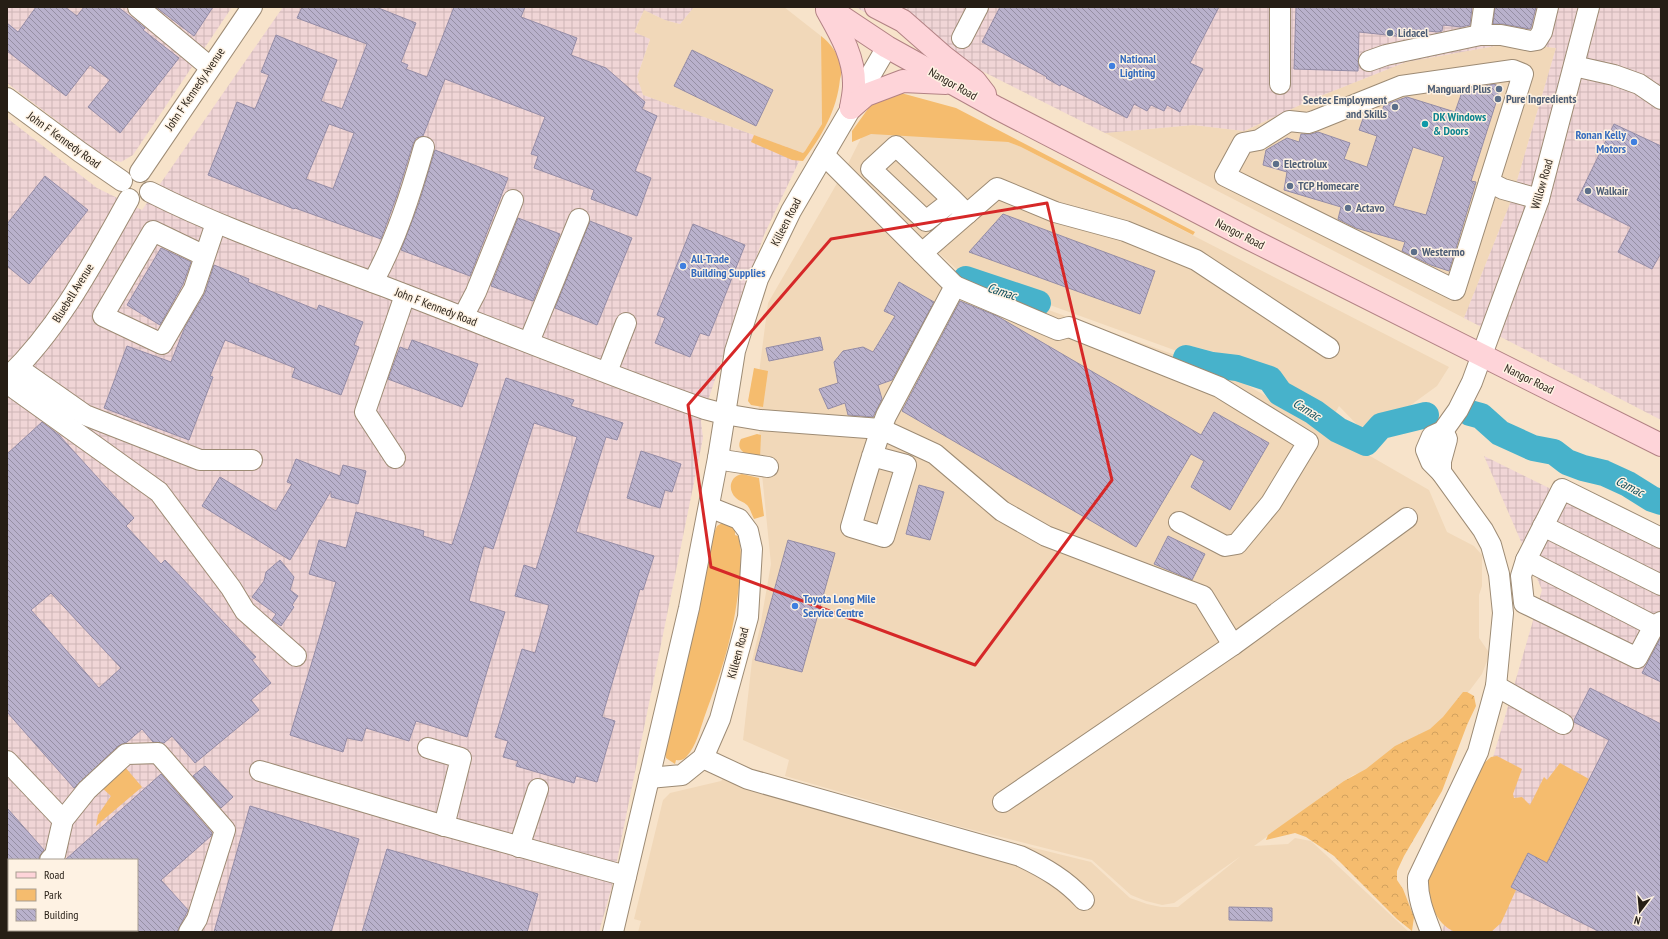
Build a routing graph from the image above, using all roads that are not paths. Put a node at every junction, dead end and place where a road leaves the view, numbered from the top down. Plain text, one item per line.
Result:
1 (138, 7) edge
2 (252, 7) edge
3 (826, 7) edge
4 (876, 7) edge
5 (978, 7) edge
6 (1280, 7) edge
7 (1484, 7) edge
8 (1548, 7) edge
9 (1589, 7) edge
10 (1480, 35) junction
11 (962, 38) dead end
12 (887, 47) junction
13 (1369, 61) dead end
14 (1574, 66) junction
15 (210, 67) junction
16 (951, 83) junction
17 (1280, 84) dead end
18 (7, 98) edge
19 (1661, 99) edge
20 (851, 108) junction
21 (997, 108) junction
22 (424, 148) dead end
23 (824, 155) junction
24 (140, 172) junction
25 (1489, 182) junction
26 (126, 190) junction
27 (150, 192) junction
28 (1539, 199) junction
29 (513, 200) dead end
30 (953, 200) dead end
31 (967, 214) junction
32 (579, 219) dead end
33 (216, 223) junction
34 (922, 253) junction
35 (205, 256) junction
36 (373, 282) junction
37 (955, 286) junction
38 (406, 295) junction
39 (463, 317) junction
40 (626, 323) dead end
41 (529, 342) junction
42 (1329, 348) dead end
43 (1481, 356) junction
44 (607, 372) junction
45 (11, 377) edge
46 (724, 414) junction
47 (881, 429) junction
48 (1661, 445) edge
49 (872, 456) dead end
50 (395, 458) dead end
51 (718, 458) junction
52 (252, 460) dead end
53 (768, 467) dead end
54 (709, 507) junction
55 (1407, 518) dead end
56 (1179, 522) dead end
57 (1543, 526) junction
58 (1661, 538) edge
59 (1526, 560) junction
60 (1661, 585) edge
61 (1657, 624) edge
62 (1233, 645) junction
63 (296, 656) dead end
64 (1496, 686) junction
65 (1563, 724) dead end
66 (428, 748) dead end
67 (703, 758) junction
68 (7, 761) edge
69 (260, 771) dead end
70 (649, 778) junction
71 (538, 789) dead end
72 (1003, 802) dead end
73 (63, 820) junction
74 (441, 825) junction
75 (520, 847) junction
76 (51, 859) edge
77 (626, 876) junction
78 (1084, 900) dead end
79 (1432, 931) edge
80 (189, 932) edge
81 (613, 932) edge

1 - 15 street
2 - 15 street, John F Kennedy Avenue
3 - 12 main road, Nangor Road
3 - 20 main road
4 - 21 main road
5 - 11 street
6 - 17 street
7 - 10 street
8 - 10 street
9 - 14 street, Willow Road
10 - 13 street
12 - 16 main road, Nangor Road
12 - 20 street, Killeen Road
14 - 19 street
14 - 28 street, Willow Road
15 - 24 street, John F Kennedy Avenue
16 - 20 main road
16 - 21 main road, Nangor Road
18 - 26 street, John F Kennedy Road
20 - 23 street, Killeen Road
21 - 43 main road, Nangor Road
22 - 36 street
23 - 34 street
23 - 46 street, Killeen Road
24 - 26 street
24 - 27 street
25 - 25 street
25 - 28 street
26 - 27 street
26 - 45 street, Bluebell Avenue
27 - 33 street, John F Kennedy Road
28 - 43 street, Willow Road
29 - 39 street
30 - 31 street
31 - 34 street
31 - 42 street
32 - 41 street
33 - 35 street
33 - 36 street, John F Kennedy Road
34 - 37 street
35 - 35 street
36 - 38 street, John F Kennedy Road
37 - 47 street
37 - 56 street
38 - 39 street, John F Kennedy Road
38 - 50 street
39 - 41 street, John F Kennedy Road
40 - 44 street
41 - 44 street, John F Kennedy Road
43 - 48 main road, Nangor Road
43 - 64 street, Willow Road
44 - 46 street, John F Kennedy Road
45 - 52 street
45 - 63 street
46 - 47 street, John F Kennedy Road
46 - 51 street, Killeen Road
47 - 49 street
47 - 62 street
51 - 53 street
51 - 54 street, Killeen Road
54 - 67 street, Killeen Road
54 - 70 street, Killeen Road
55 - 62 street
57 - 58 street
57 - 59 street
57 - 60 street
59 - 61 street
59 - 61 street
62 - 72 street
64 - 65 street
64 - 79 street
66 - 74 street
67 - 70 street, Killeen Road
67 - 78 street
68 - 73 street
69 - 74 street
70 - 77 street, Killeen Road
71 - 75 street
73 - 76 street
73 - 80 street
74 - 75 street
75 - 77 street
77 - 81 street, Killeen Road

